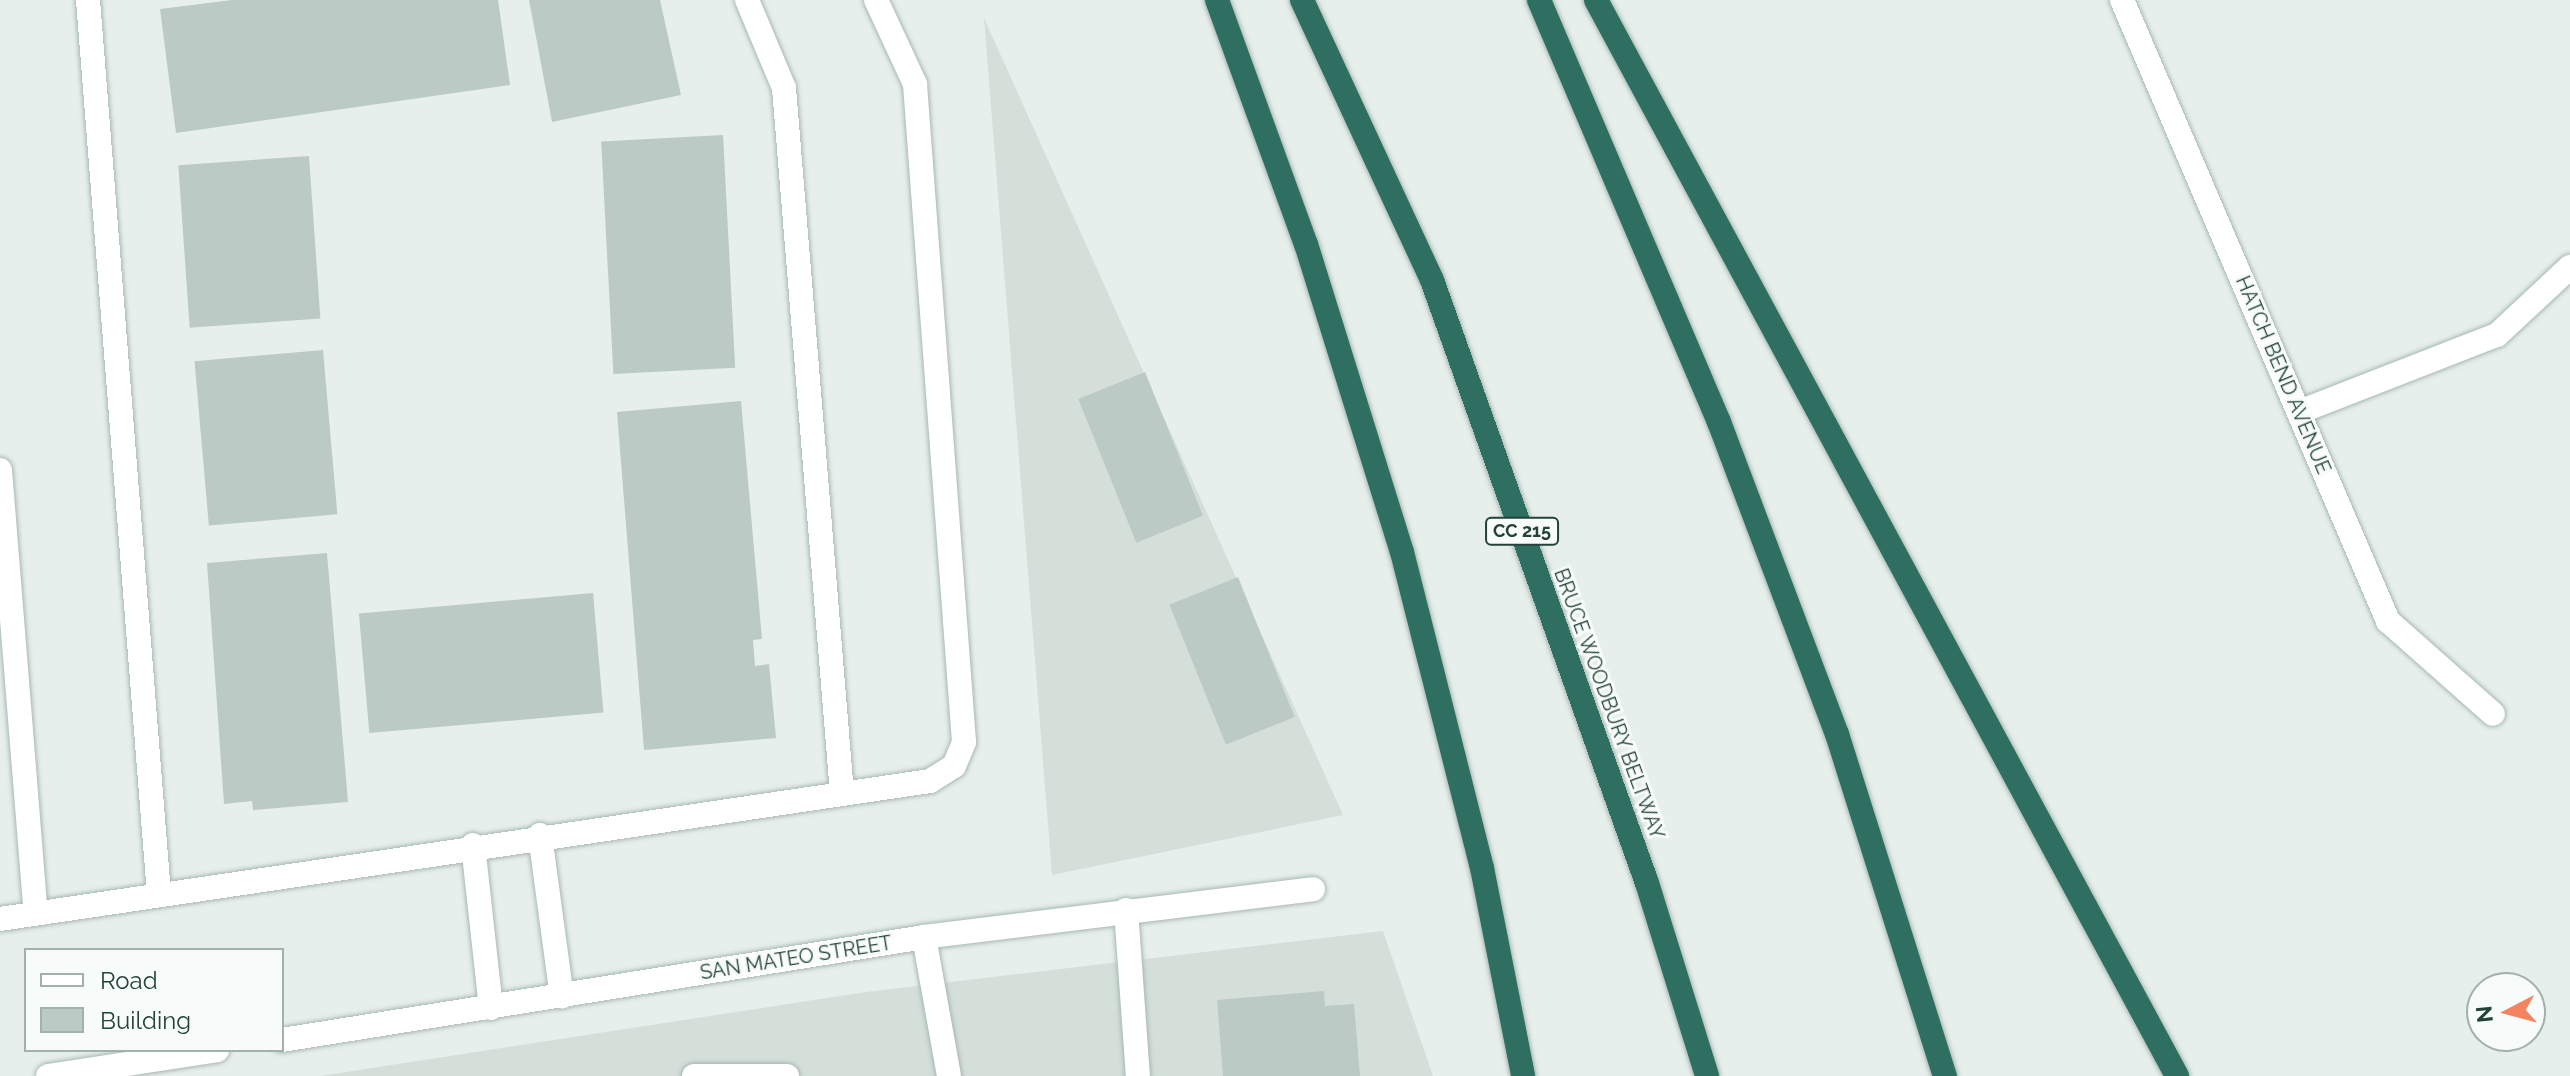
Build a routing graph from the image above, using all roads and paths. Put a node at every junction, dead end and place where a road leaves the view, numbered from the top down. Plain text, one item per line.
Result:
1 (88, 0) edge
2 (747, 0) edge
3 (876, 0) edge
4 (1217, 0) edge
5 (1302, 0) edge
6 (1539, 0) edge
7 (1596, 0) edge
8 (2122, 0) edge
9 (2570, 267) edge
10 (2299, 412) junction
11 (0, 470) edge
12 (2493, 714) dead end
13 (842, 793) junction
14 (540, 835) junction
15 (473, 845) junction
16 (1313, 889) dead end
17 (159, 894) junction
18 (1126, 910) junction
19 (36, 913) junction
20 (0, 919) edge
21 (924, 937) junction
22 (562, 997) junction
23 (491, 1008) junction
24 (284, 1040) edge
25 (204, 1052) edge
26 (48, 1076) edge
27 (694, 1076) edge
28 (787, 1076) edge
29 (949, 1076) edge
30 (1138, 1076) edge
31 (1523, 1076) edge
32 (1707, 1076) edge
33 (1945, 1076) edge
34 (2177, 1076) edge

1 - 17 street
2 - 13 street
3 - 13 street
4 - 31 highway
5 - 32 highway, BRUCE WOODBURY BELTWAY / CC 215
6 - 33 highway
7 - 34 highway
8 - 10 street, HATCH BEND AVENUE
9 - 10 street
10 - 12 street, HATCH BEND AVENUE
11 - 19 street
13 - 14 street
14 - 15 street
14 - 22 street
15 - 17 street
15 - 23 street
16 - 18 street, SAN MATEO STREET
17 - 19 street
18 - 21 street, SAN MATEO STREET
18 - 30 street
19 - 20 street
21 - 22 street, SAN MATEO STREET
21 - 29 street
22 - 23 street, SAN MATEO STREET
23 - 24 street, SAN MATEO STREET
25 - 26 street
27 - 28 street

